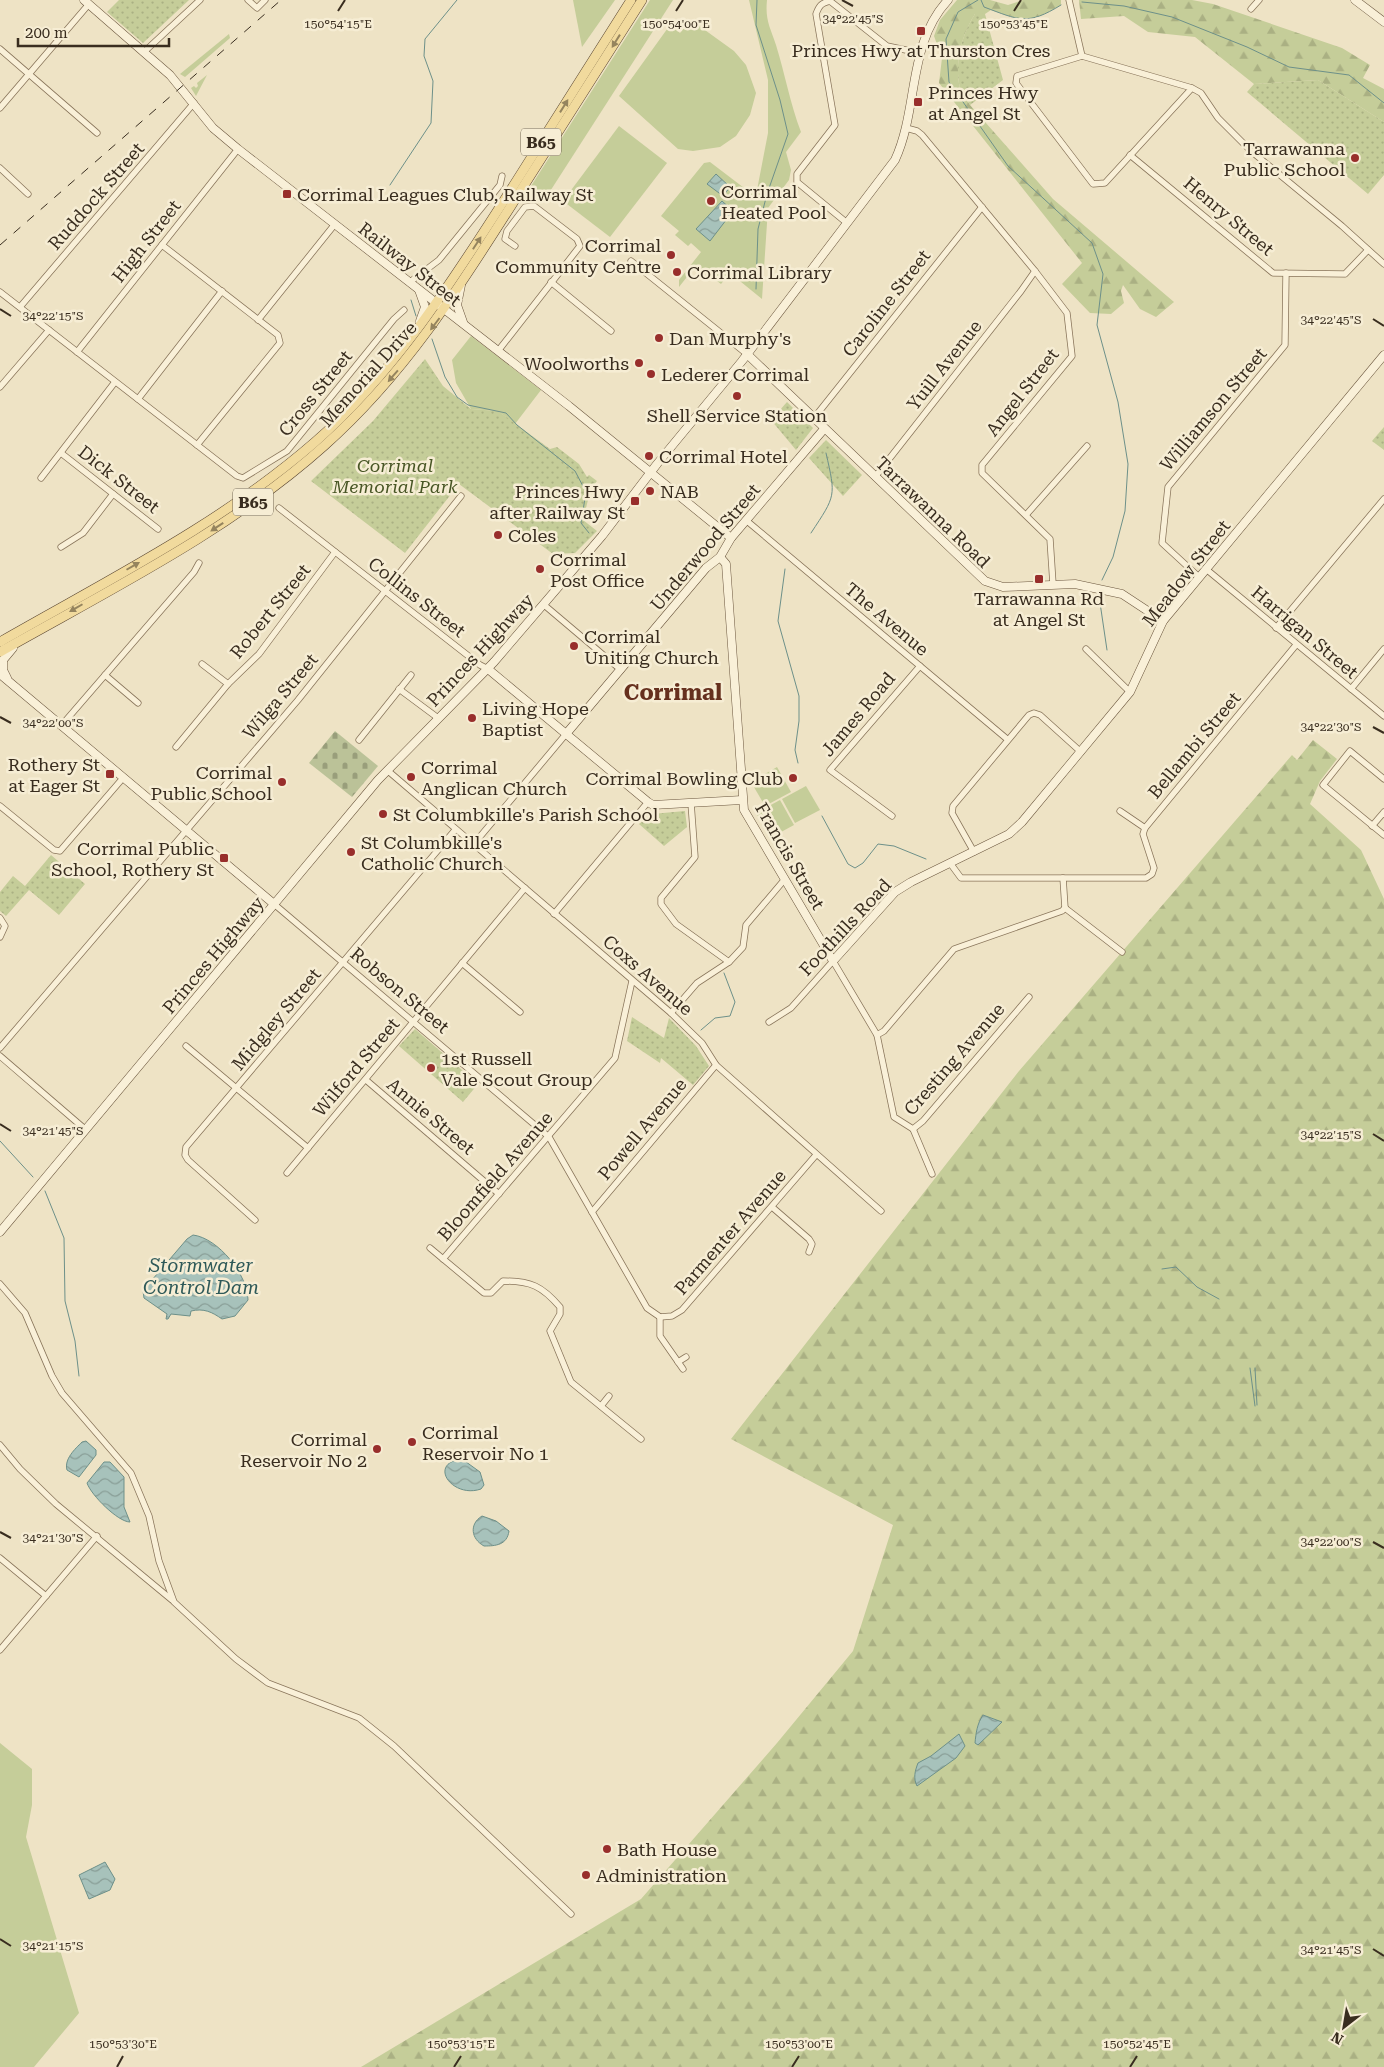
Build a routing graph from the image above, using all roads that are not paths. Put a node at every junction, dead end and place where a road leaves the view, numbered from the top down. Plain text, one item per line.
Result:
1 (200, 0) edge
2 (248, 0) edge
3 (266, 0) edge
4 (631, 0) edge
5 (642, 0) edge
6 (948, 0) edge
7 (1069, 0) edge
8 (1259, 0) edge
9 (1355, 0) edge
10 (86, 2) edge
11 (1251, 9) dead end
12 (1384, 22) edge
13 (0, 49) edge
14 (144, 52) junction
15 (920, 52) junction
16 (1082, 56) junction
17 (29, 74) junction
18 (1194, 89) junction
19 (194, 103) junction
20 (0, 108) edge
21 (906, 128) junction
22 (97, 132) dead end
23 (238, 148) junction
24 (1130, 155) junction
25 (0, 168) edge
26 (502, 176) dead end
27 (28, 194) dead end
28 (982, 207) junction
29 (847, 223) junction
30 (335, 224) junction
31 (162, 245) junction
32 (515, 246) dead end
33 (1368, 250) junction
34 (631, 261) dead end
35 (1384, 264) edge
36 (1035, 271) junction
37 (1286, 273) junction
38 (410, 282) junction
39 (551, 282) junction
40 (462, 284) junction
41 (418, 289) junction
42 (222, 291) junction
43 (0, 292) edge
44 (442, 307) junction
45 (20, 308) junction
46 (404, 310) dead end
47 (258, 320) junction
48 (466, 326) junction
49 (49, 330) junction
50 (610, 331) dead end
51 (412, 339) junction
52 (498, 351) junction
53 (77, 352) junction
54 (747, 354) junction
55 (1384, 355) edge
56 (115, 382) junction
57 (0, 387) edge
58 (138, 399) junction
59 (814, 418) junction
60 (824, 429) junction
61 (197, 445) junction
62 (1087, 446) dead end
63 (61, 453) junction
64 (651, 471) junction
65 (875, 477) junction
66 (41, 478) dead end
67 (113, 494) junction
68 (461, 496) dead end
69 (1384, 499) edge
70 (280, 508) dead end
71 (1026, 515) junction
72 (747, 521) junction
73 (158, 529) dead end
74 (731, 538) junction
75 (61, 547) dead end
76 (335, 552) junction
77 (720, 557) junction
78 (199, 563) dead end
79 (1206, 569) junction
80 (1200, 578) junction
81 (1053, 584) junction
82 (384, 590) junction
83 (543, 604) junction
84 (1163, 620) junction
85 (1276, 628) junction
86 (26, 637) junction
87 (0, 642) edge
88 (1296, 645) junction
89 (1086, 649) dead end
90 (1384, 649) edge
91 (0, 652) edge
92 (202, 664) dead end
93 (920, 666) junction
94 (488, 669) junction
95 (621, 670) junction
96 (0, 674) edge
97 (105, 675) junction
98 (411, 675) dead end
99 (10, 683) junction
100 (228, 684) junction
101 (399, 689) junction
102 (1351, 689) junction
103 (1130, 692) junction
104 (138, 703) dead end
105 (1384, 716) edge
106 (438, 718) junction
107 (62, 726) junction
108 (566, 734) junction
109 (1008, 739) junction
110 (358, 740) dead end
111 (176, 747) dead end
112 (1081, 752) junction
113 (386, 770) junction
114 (123, 778) junction
115 (1384, 779) edge
116 (742, 800) junction
117 (648, 802) junction
118 (691, 803) junction
119 (0, 806) edge
120 (1120, 811) dead end
121 (1384, 812) edge
122 (892, 816) dead end
123 (1372, 826) junction
124 (1145, 828) junction
125 (184, 830) junction
126 (455, 830) junction
127 (1384, 835) edge
128 (473, 844) junction
129 (974, 852) junction
130 (950, 863) junction
131 (785, 878) junction
132 (1064, 878) junction
133 (525, 888) junction
134 (274, 904) junction
135 (1065, 908) junction
136 (554, 914) junction
137 (0, 918) edge
138 (0, 936) edge
139 (1122, 952) dead end
140 (833, 961) junction
141 (344, 962) junction
142 (729, 962) junction
143 (462, 963) junction
144 (632, 981) junction
145 (1029, 996) dead end
146 (520, 1012) dead end
147 (671, 1013) junction
148 (414, 1021) junction
149 (769, 1022) dead end
150 (877, 1035) junction
151 (186, 1046) dead end
152 (0, 1048) edge
153 (0, 1056) edge
154 (716, 1065) junction
155 (366, 1080) junction
156 (237, 1089) junction
157 (912, 1129) junction
158 (86, 1130) junction
159 (549, 1137) junction
160 (308, 1148) junction
161 (816, 1155) junction
162 (287, 1173) dead end
163 (932, 1174) dead end
164 (500, 1194) junction
165 (772, 1207) junction
166 (881, 1211) dead end
167 (592, 1212) junction
168 (255, 1220) dead end
169 (0, 1232) edge
170 (430, 1248) dead end
171 (809, 1252) dead end
172 (443, 1259) junction
173 (1, 1283) edge
174 (660, 1317) junction
175 (686, 1357) dead end
176 (678, 1362) junction
177 (683, 1369) dead end
178 (609, 1396) dead end
179 (601, 1406) junction
180 (642, 1439) dead end
181 (0, 1445) edge
182 (97, 1536) junction
183 (0, 1558) edge
184 (46, 1596) junction
185 (174, 1602) junction
186 (0, 1650) edge
187 (572, 1914) dead end

1 - 14 street
2 - 3 street
44 -> 4 main road, Memorial Drive / B65
5 -> 40 main road, Memorial Drive / B65
6 - 15 main road, Princes Highway
7 - 16 street
8 - 11 street
9 - 12 main road
10 - 14 main road, Railway Street
10 - 17 street
13 - 17 street
14 - 19 main road, Railway Street
15 - 21 main road, Princes Highway
15 - 29 street
16 - 18 street
16 - 24 street
17 - 20 street
17 - 22 street
18 - 24 street
18 - 33 street
19 - 23 main road, Railway Street
19 - 45 street, Ruddock Street
21 - 28 street, Angel Street
21 - 29 main road, Princes Highway
23 - 30 main road, Railway Street
23 - 31 street, High Street
24 - 37 street, Henry Street
25 - 27 street
26 - 38 street
28 - 36 street, Angel Street
28 - 59 street, Caroline Street
29 - 54 main road, Princes Highway
30 - 38 main road, Railway Street
30 - 47 street
31 - 42 street
31 - 53 street, High Street
32 - 39 street
33 - 35 street
33 - 37 street, Henry Street
34 - 54 street
36 - 65 street, Yuill Avenue
36 - 71 street, Angel Street
37 - 80 street, Williamson Street
38 - 41 main road, Railway Street
39 - 50 street
39 - 52 street
40 - 44 main road, Memorial Drive / B65
40 - 48 main road
41 - 44 main road, Railway Street
41 - 51 main road
42 - 47 street
42 - 58 street
43 - 45 street
44 - 48 main road, Railway Street
44 - 51 main road, Memorial Drive / B65
44 -> 86 main road, Memorial Drive / B65
45 - 49 street
46 - 61 street, Cross Street
47 - 61 street
48 - 52 main road, Railway Street
49 - 53 street
49 - 57 street
87 -> 51 main road, Memorial Drive / B65
52 - 64 main road, Railway Street
53 - 56 street
54 - 59 main road, Tarrawanna Road
54 - 64 main road, Princes Highway
55 - 79 main road, Meadow Street
56 - 58 street
56 - 63 street
58 - 61 street
59 - 60 main road, Tarrawanna Road
60 - 65 main road, Tarrawanna Road
60 - 72 main road, Underwood Street
62 - 71 street
63 - 66 street
63 - 67 street, Dick Street
64 - 74 main road, Railway Street
64 - 83 main road, Princes Highway
65 - 81 main road, Tarrawanna Road
67 - 73 street, Dick Street
67 - 75 street
68 - 82 street, Wilga Street
69 - 85 street
70 - 76 street, Collins Street
71 - 81 street, Angel Street
72 - 74 main road, Underwood Street
72 - 93 street, The Avenue
74 - 77 main road, Underwood Street
76 - 82 street, Collins Street
76 - 100 street, Robert Street
77 - 95 main road, Underwood Street
77 - 116 main road, Francis Street
78 - 97 street
79 - 80 main road, Meadow Street
79 - 85 street, Harrigan Street
80 - 84 main road, Meadow Street
81 - 84 main road, Tarrawanna Road
82 - 94 street, Collins Street
82 - 125 street, Wilga Street
83 - 94 main road, Princes Highway
83 - 95 street
84 - 103 main road, Meadow Street
85 - 88 street, Harrigan Street
86 - 91 main road, Memorial Drive / B65
86 - 99 main road
88 - 102 street, Harrigan Street
88 - 124 street, Bellambi Street
89 - 103 street
90 - 102 street
92 - 100 street, Robert Street
93 - 109 street, The Avenue
93 - 122 street, James Road
94 - 106 main road, Princes Highway
94 - 108 main road, Collins Street
95 - 108 main road, Underwood Street
96 - 99 main road
97 - 104 street
97 - 107 street
98 - 101 street
99 - 107 main road
100 - 111 street
101 - 106 street
101 - 110 street
102 - 105 street, Harrigan Street
103 - 112 main road, Meadow Street
106 - 113 main road, Princes Highway
107 - 114 main road
108 - 117 main road, Collins Street
108 - 128 street, Underwood Street
109 - 112 street
109 - 129 street
112 - 129 main road, Meadow Street
113 - 126 street, Coxs Avenue
113 - 134 main road, Princes Highway
114 - 119 street
114 - 125 main road
115 - 123 street
116 - 118 main road
116 - 131 main road, Francis Street
117 - 118 main road
117 - 136 street
118 - 142 street
120 - 124 street
121 - 123 street
123 - 127 street
124 - 132 street
125 - 134 main road
125 - 152 street, Wilga Street
126 - 128 street, Coxs Avenue
126 - 141 street, Midgley Street
128 - 133 street, Coxs Avenue
129 - 130 main road, Meadow Street
130 - 132 street
130 - 140 main road, Foothills Road
131 - 140 main road, Francis Street
131 - 142 street
132 - 135 street
133 - 136 street, Coxs Avenue
133 - 143 street, Wilford Street
134 - 141 street, Robson Street
134 - 158 main road, Princes Highway
135 - 139 street
135 - 150 street
136 - 144 street, Coxs Avenue
137 - 138 street
140 - 149 street, Foothills Road
140 - 150 street, Francis Street
141 - 148 street, Robson Street
141 - 156 street, Midgley Street
142 - 147 street
143 - 146 street
143 - 148 street, Wilford Street
144 - 147 street, Coxs Avenue
144 - 159 street, Bloomfield Avenue
145 - 157 street, Cresting Avenue
147 - 154 street, Coxs Avenue
148 - 155 street, Wilford Street
148 - 159 street, Robson Street
150 - 157 street, Cresting Avenue
151 - 156 street
153 - 158 street
154 - 161 street, Coxs Avenue
154 - 167 street, Powell Avenue
155 - 160 street, Wilford Street
155 - 164 street, Annie Street
156 - 160 street
156 - 168 street, Midgley Street
157 - 163 street
158 - 169 main road, Princes Highway
159 - 164 street, Bloomfield Avenue
159 - 167 street, Robson Street
160 - 162 street, Wilford Street
161 - 165 street, Parmenter Avenue
161 - 166 street, Coxs Avenue
164 - 172 street, Bloomfield Avenue
165 - 171 street
165 - 174 street, Parmenter Avenue
167 - 174 street, Robson Street
170 - 172 street
172 - 179 street
173 - 185 street
174 - 176 street
175 - 176 street
176 - 177 street
178 - 179 street
179 - 180 street
181 - 182 street
182 - 184 street
182 - 185 street
183 - 184 street
184 - 186 street
185 - 187 street

